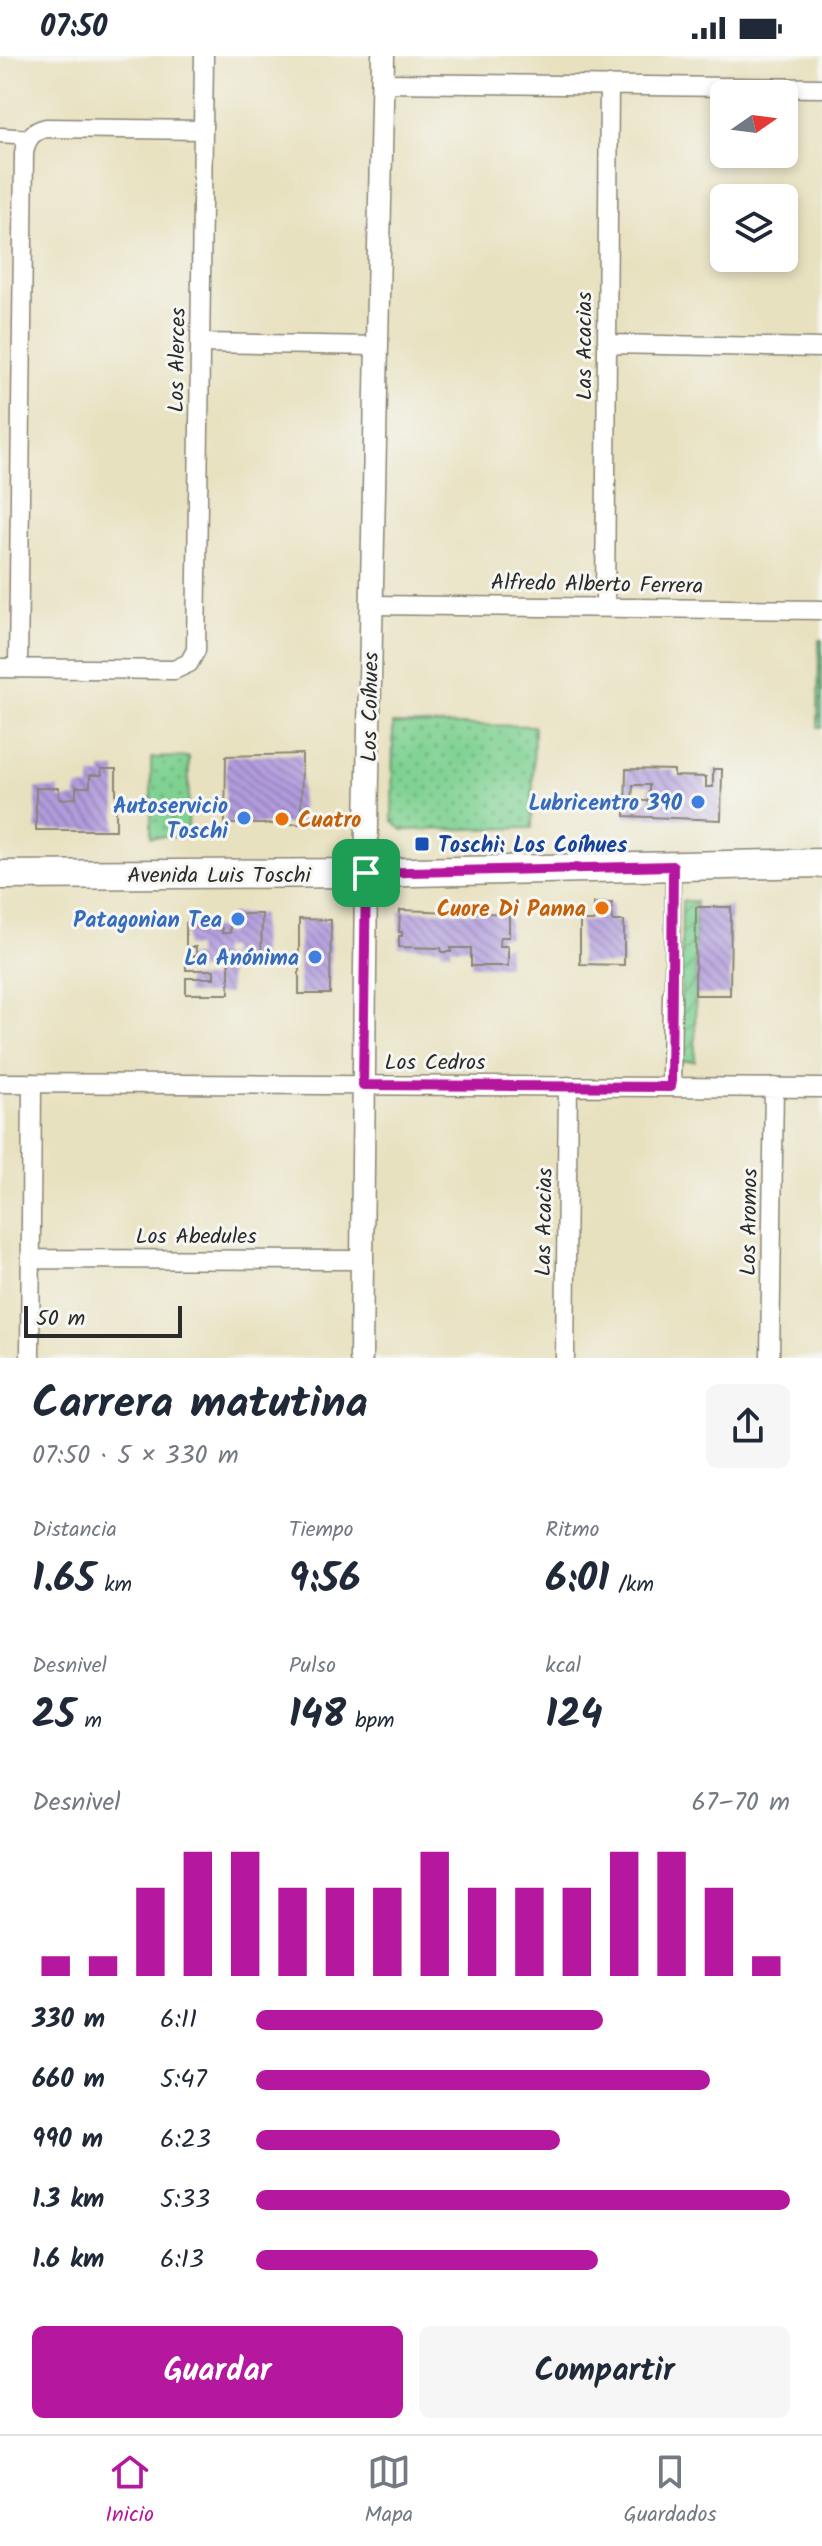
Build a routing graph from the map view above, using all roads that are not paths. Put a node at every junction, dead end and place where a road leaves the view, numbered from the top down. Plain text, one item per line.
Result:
1 (204, 56) edge
2 (383, 56) edge
3 (383, 83) junction
4 (609, 85) junction
5 (822, 88) edge
6 (203, 130) junction
7 (0, 135) edge
8 (29, 137) junction
9 (0, 144) edge
10 (200, 343) junction
11 (607, 344) junction
12 (377, 346) junction
13 (822, 348) edge
14 (371, 605) junction
15 (605, 607) junction
16 (822, 610) edge
17 (9, 668) edge
18 (822, 863) edge
19 (673, 866) junction
20 (366, 873) junction
21 (0, 875) edge
22 (672, 995) joint
23 (0, 1083) edge
24 (32, 1083) junction
25 (363, 1085) junction
26 (568, 1086) junction
27 (671, 1087) junction
28 (774, 1087) junction
29 (822, 1088) edge
30 (31, 1259) junction
31 (362, 1260) junction
32 (30, 1358) edge
33 (361, 1358) edge
34 (565, 1358) edge
35 (770, 1358) edge

1 - 6 street, Los Alerces
2 - 3 street, Los Coíhues
3 - 4 street
3 - 12 street, Los Coíhues
4 - 5 street
4 - 11 street, Las Acacias
6 - 8 street
6 - 10 street, Los Alerces
7 - 8 street
8 - 9 street
8 - 17 street
10 - 12 street
10 - 17 street, Los Alerces
11 - 13 street
11 - 15 street, Las Acacias
12 - 14 street, Los Coíhues
14 - 15 street, Alfredo Alberto Ferrera
14 - 20 street, Los Coíhues
15 - 16 street, Alfredo Alberto Ferrera
18 - 19 main road, Avenida Luis Toschi
19 - 20 main road, Avenida Luis Toschi
19 - 22 street
20 - 21 main road, Avenida Luis Toschi
20 - 25 street, Los Coíhues
22 - 27 street
23 - 24 street, Los Cedros
24 - 25 street, Los Cedros
24 - 30 street
25 - 26 street, Los Cedros
25 - 31 street, Los Coíhues
26 - 27 street, Los Cedros
26 - 34 street, Las Acacias
27 - 28 street, Los Cedros
28 - 29 street, Los Cedros
28 - 35 street, Los Aromos
30 - 31 street, Los Abedules
30 - 32 street
31 - 33 street, Los Coíhues

